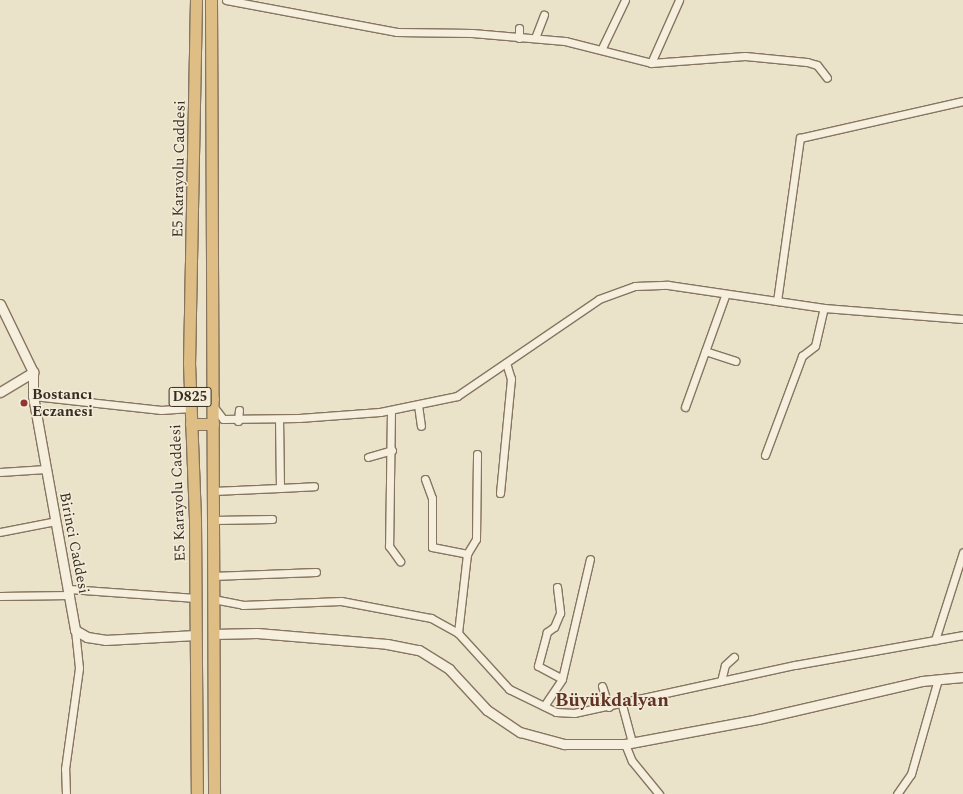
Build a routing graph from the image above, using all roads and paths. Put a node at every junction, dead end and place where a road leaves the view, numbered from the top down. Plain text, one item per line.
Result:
1 (196, 0) edge
2 (211, 0) edge
3 (226, 0) edge
4 (625, 0) edge
5 (679, 0) edge
6 (544, 15) dead end
7 (519, 28) dead end
8 (519, 38) junction
9 (534, 38) junction
10 (602, 48) junction
11 (651, 63) junction
12 (827, 78) dead end
13 (963, 101) edge
14 (725, 296) junction
15 (777, 301) junction
16 (0, 304) edge
17 (824, 308) junction
18 (2, 314) edge
19 (963, 320) edge
20 (705, 351) junction
21 (735, 361) dead end
22 (506, 363) junction
23 (33, 372) junction
24 (0, 392) edge
25 (33, 396) junction
26 (190, 403) junction
27 (213, 403) junction
28 (418, 405) junction
29 (685, 406) dead end
30 (239, 410) dead end
31 (392, 410) junction
32 (279, 419) junction
33 (238, 421) junction
34 (191, 424) junction
35 (213, 424) junction
36 (421, 426) dead end
37 (392, 450) junction
38 (476, 454) dead end
39 (765, 455) dead end
40 (368, 457) dead end
41 (46, 469) junction
42 (0, 472) edge
43 (425, 479) dead end
44 (314, 486) dead end
45 (280, 488) junction
46 (213, 491) junction
47 (500, 493) dead end
48 (272, 519) dead end
49 (213, 520) junction
50 (56, 521) junction
51 (0, 532) edge
52 (963, 552) edge
53 (467, 554) junction
54 (590, 559) dead end
55 (400, 562) dead end
56 (316, 572) dead end
57 (212, 576) junction
58 (558, 587) dead end
59 (69, 592) junction
60 (0, 596) edge
61 (196, 598) junction
62 (213, 600) junction
63 (75, 630) junction
64 (458, 633) junction
65 (213, 634) junction
66 (196, 635) junction
67 (963, 635) edge
68 (936, 640) junction
69 (734, 657) dead end
70 (963, 677) edge
71 (562, 679) junction
72 (938, 679) junction
73 (721, 681) junction
74 (602, 686) dead end
75 (622, 705) junction
76 (544, 706) junction
77 (609, 707) junction
78 (628, 744) junction
79 (66, 794) edge
80 (197, 794) edge
81 (214, 794) edge
82 (659, 794) edge
83 (896, 794) edge

1 - 26 highway, E5 Karayolu Caddesi / D825
2 - 27 highway, E5 Karayolu Caddesi / D825
3 - 8 street
4 - 10 street
5 - 11 street
6 - 9 street
7 - 8 street
8 - 9 street
9 - 10 street
10 - 11 street
11 - 12 street
13 - 15 street
14 - 15 street
14 - 20 street
14 - 22 street
15 - 17 street
16 - 18 street, Birinci Caddesi
17 - 19 street
17 - 39 street
18 - 23 street, Birinci Caddesi
20 - 21 street
20 - 29 street
22 - 28 street
22 - 47 street
23 - 24 street
23 - 25 street, Birinci Caddesi
25 - 26 street
25 - 41 street, Birinci Caddesi
26 - 27 highway
26 - 34 highway, E5 Karayolu Caddesi / D825
27 - 33 street
27 - 35 highway, E5 Karayolu Caddesi / D825
28 - 31 street
28 - 36 street
30 - 33 street
31 - 32 street
31 - 37 street
32 - 33 street
32 - 45 street
34 - 35 highway
34 - 61 highway, E5 Karayolu Caddesi / D825
35 - 46 highway, E5 Karayolu Caddesi / D825
37 - 40 street
37 - 55 street
38 - 53 street
41 - 42 street
41 - 50 street, Birinci Caddesi
43 - 53 street
44 - 45 street
45 - 46 street
46 - 49 highway, E5 Karayolu Caddesi / D825
48 - 49 street
49 - 57 highway, E5 Karayolu Caddesi / D825
50 - 51 street
50 - 59 street, Birinci Caddesi
52 - 68 street
53 - 64 street
54 - 71 street
56 - 57 street
57 - 62 highway, E5 Karayolu Caddesi / D825
58 - 71 street
59 - 60 street
59 - 61 street
59 - 63 street, Birinci Caddesi
61 - 66 highway, E5 Karayolu Caddesi / D825
62 - 64 street
62 - 65 highway, E5 Karayolu Caddesi / D825
63 - 66 street
63 - 79 street, Birinci Caddesi
64 - 76 street
65 - 78 street
65 - 81 highway, E5 Karayolu Caddesi / D825
66 - 80 highway, E5 Karayolu Caddesi / D825
67 - 68 street
68 - 73 street
69 - 73 street
70 - 72 street
71 - 76 street
72 - 78 street
72 - 83 street
73 - 75 street
74 - 77 street
75 - 77 street
75 - 78 street
76 - 77 street
78 - 82 street

